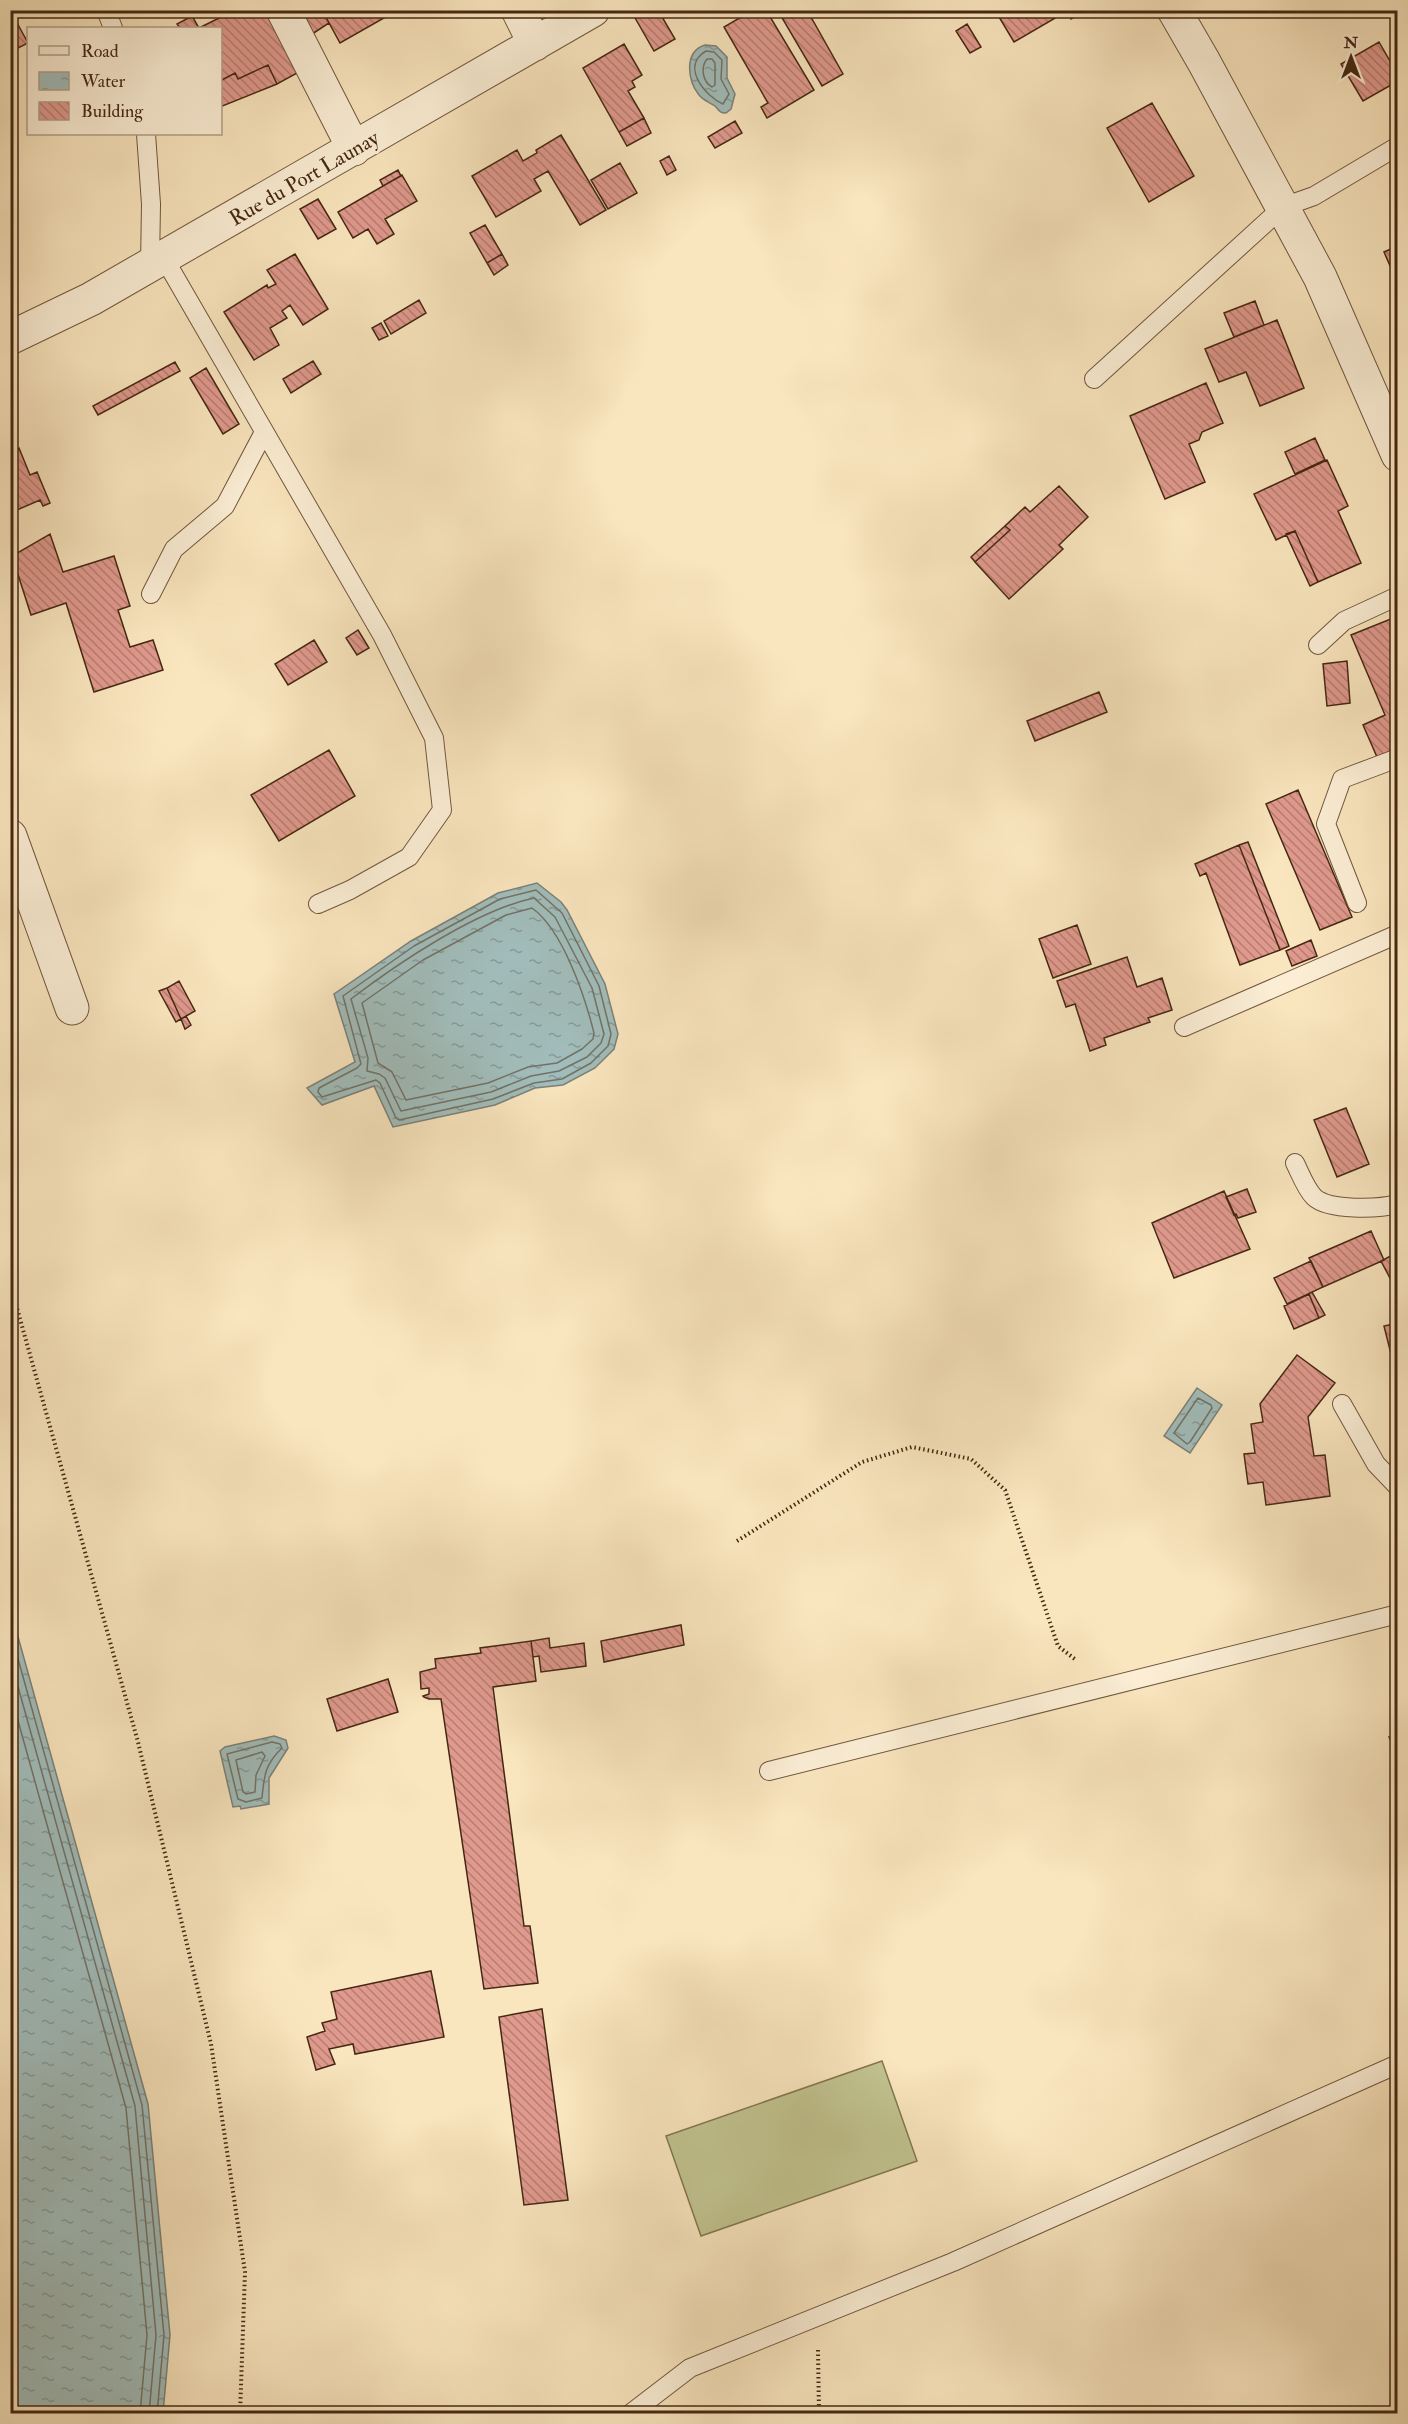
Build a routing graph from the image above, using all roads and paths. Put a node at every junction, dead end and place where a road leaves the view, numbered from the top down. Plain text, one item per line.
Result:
1 (106, 10) edge
2 (283, 10) edge
3 (518, 10) edge
4 (593, 10) edge
5 (1174, 10) edge
6 (113, 27) edge
7 (535, 44) junction
8 (146, 135) edge
9 (1398, 146) edge
10 (354, 149) junction
11 (1283, 207) junction
12 (157, 262) junction
13 (10, 338) edge
14 (1094, 379) dead end
15 (264, 432) junction
16 (1398, 455) edge
17 (151, 594) dead end
18 (1398, 596) edge
19 (1318, 645) dead end
20 (1398, 758) edge
21 (10, 836) edge
22 (1357, 903) dead end
23 (318, 904) dead end
24 (1398, 934) edge
25 (72, 1008) dead end
26 (1184, 1027) dead end
27 (1295, 1163) dead end
28 (1398, 1204) edge
29 (10, 1283) edge
30 (1342, 1404) dead end
31 (1398, 1487) edge
32 (737, 1541) dead end
33 (1398, 1614) edge
34 (1109, 1687) junction
35 (769, 1771) dead end
36 (1398, 2064) edge
37 (817, 2316) junction
38 (240, 2414) edge
39 (630, 2414) edge
40 (819, 2414) edge

1 - 6 lane
2 - 10 street
3 - 7 street
4 - 7 street, Rue du Port Launay
5 - 11 street
7 - 10 street, Rue du Port Launay
8 - 12 lane
9 - 11 lane
10 - 12 street, Rue du Port Launay
11 - 14 lane
11 - 16 street
12 - 13 street, Rue du Port Launay
12 - 15 lane
15 - 17 lane
15 - 23 lane
18 - 19 lane
20 - 22 lane
21 - 25 street
24 - 26 lane
27 - 28 lane
29 - 38 path
30 - 31 lane
32 - 34 path
33 - 34 lane
34 - 35 lane
36 - 37 lane
37 - 39 lane
37 - 40 path

